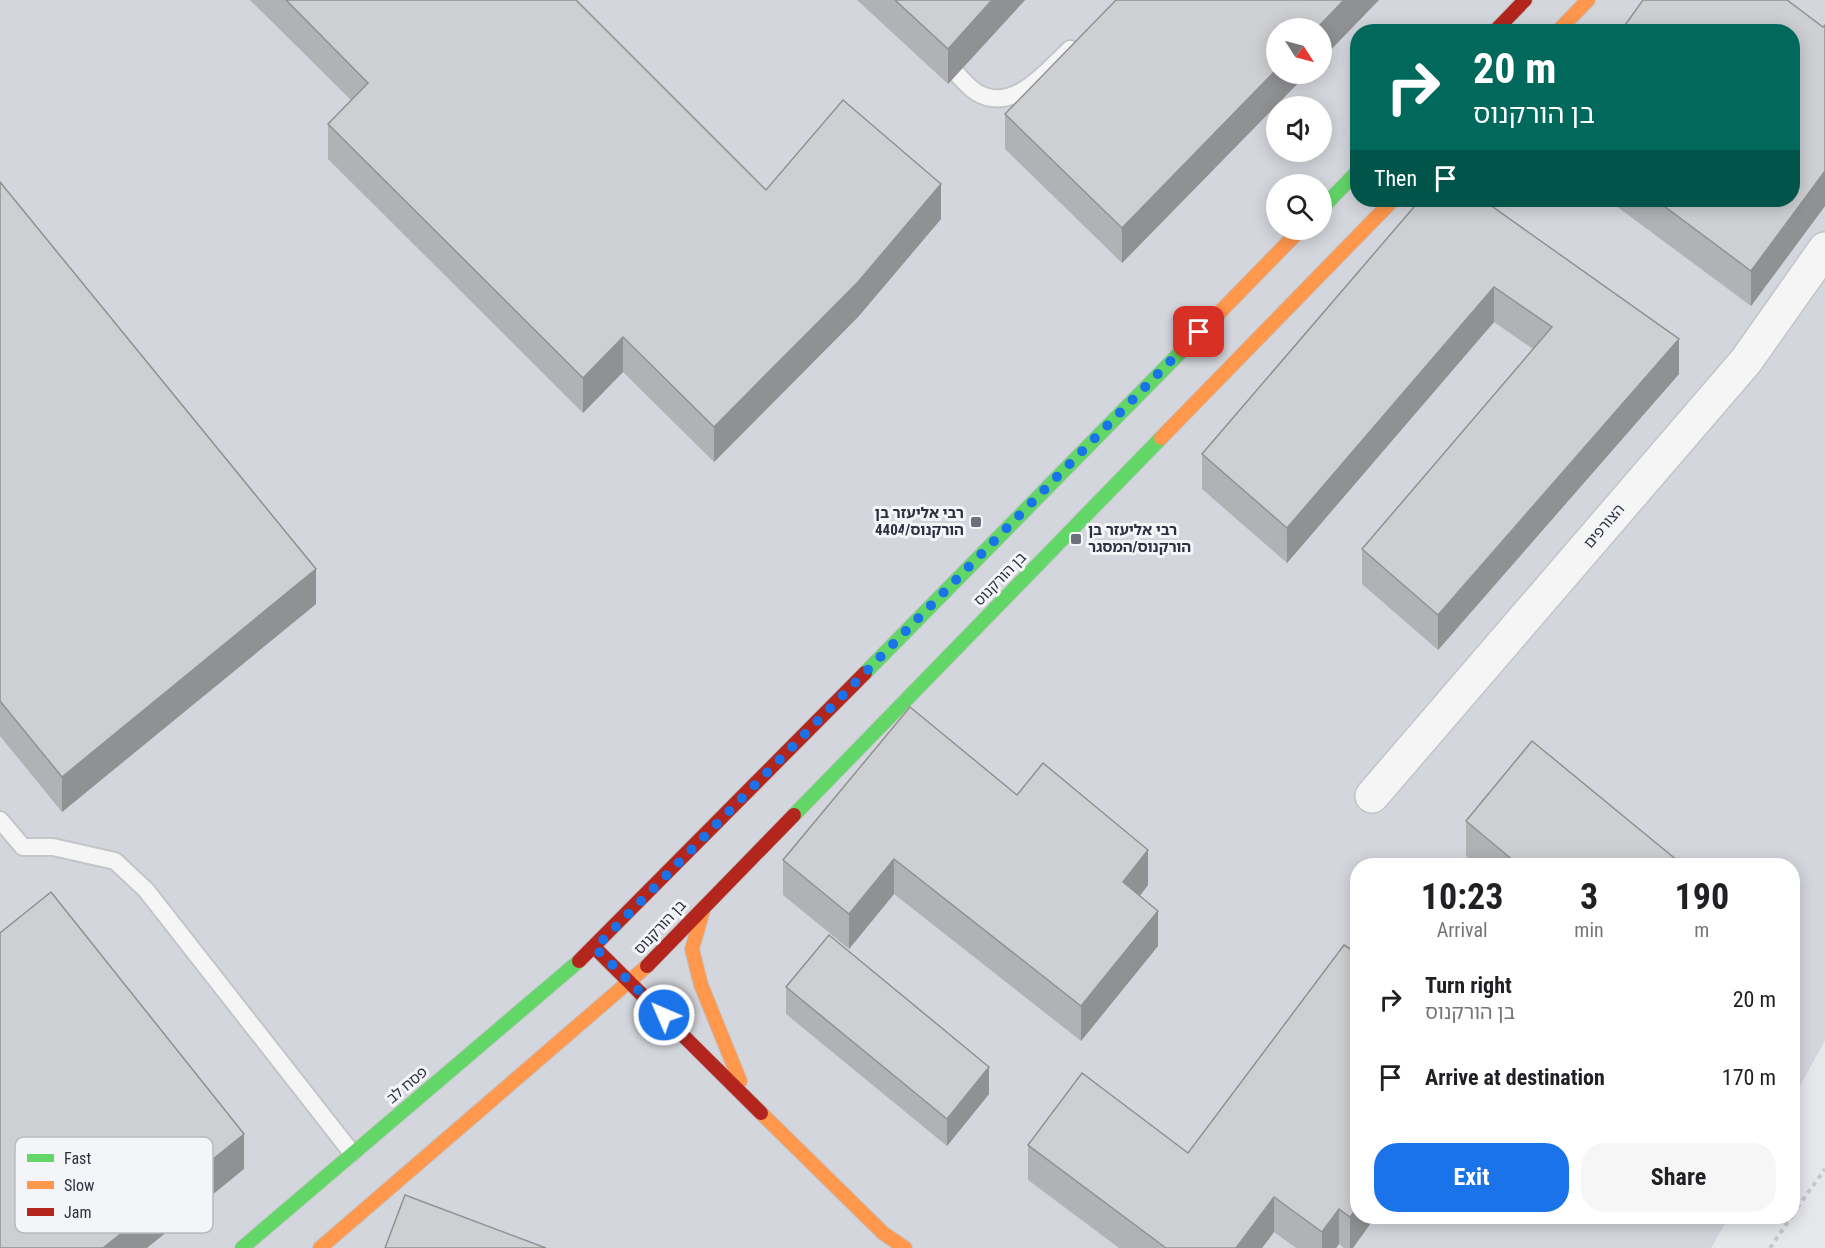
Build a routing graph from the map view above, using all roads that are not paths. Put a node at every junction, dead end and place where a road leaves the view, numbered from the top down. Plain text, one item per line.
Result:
1 (1525, 0) edge
2 (1588, 0) edge
3 (1502, 24) edge
4 (1565, 24) edge
5 (1083, 36) edge
6 (928, 42) edge
7 (1350, 179) edge
8 (1332, 197) edge
9 (1386, 207) edge
10 (1290, 240) edge
11 (1825, 249) edge
12 (1372, 795) dead end
13 (0, 820) edge
14 (705, 904) junction
15 (595, 948) junction
16 (631, 982) junction
17 (747, 1097) junction
18 (352, 1153) junction
19 (242, 1248) edge
20 (320, 1248) edge
21 (905, 1248) edge

1 - 3 street
2 - 4 street
5 - 6 lane
7 - 8 street
9 - 14 street, בן הורקנוס
10 - 15 street, בן הורקנוס
11 - 12 street, הצורפים
13 - 18 lane
14 - 16 street, בן הורקנוס
14 - 17 street
15 - 16 street
15 - 18 street, פסח לב
16 - 17 street
16 - 20 street
17 - 21 street
18 - 19 street, פסח לב

